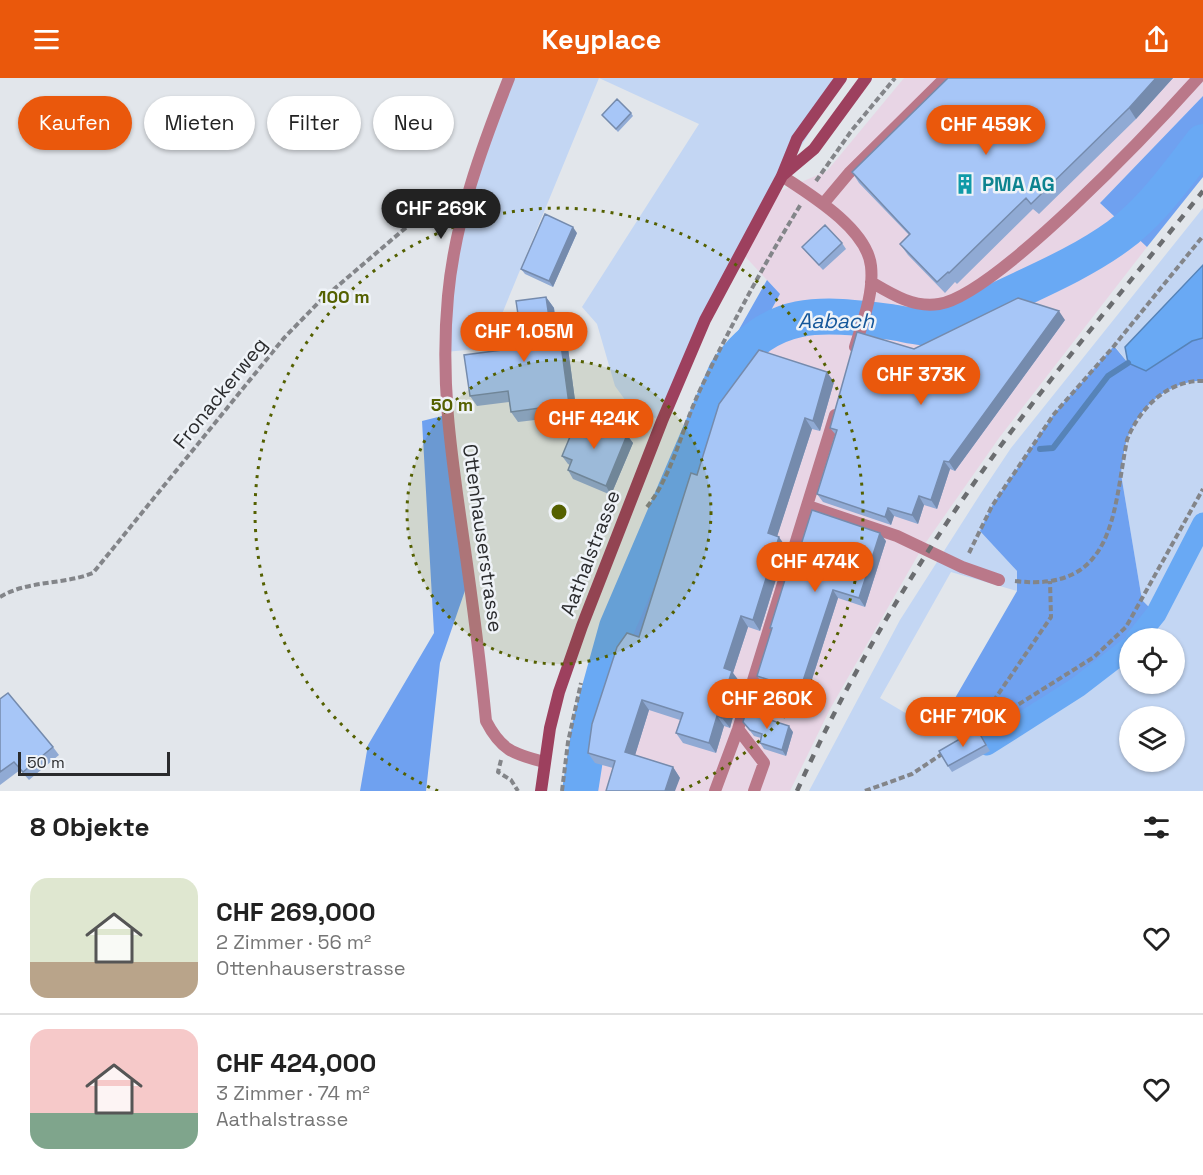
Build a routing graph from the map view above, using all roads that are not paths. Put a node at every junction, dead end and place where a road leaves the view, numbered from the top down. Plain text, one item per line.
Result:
1 (509, 78) edge
2 (841, 78) edge
3 (866, 78) edge
4 (945, 78) edge
5 (1198, 78) edge
6 (782, 176) junction
7 (823, 204) junction
8 (872, 282) junction
9 (852, 359) edge
10 (838, 405) edge
11 (808, 506) junction
12 (999, 579) road end
13 (738, 729) junction
14 (544, 762) junction
15 (541, 791) edge
16 (715, 791) edge
17 (754, 791) edge

1 - 14 street, Ottenhauserstrasse
2 - 6 main road, Aathalstrasse
3 - 6 main road, Aathalstrasse
4 - 7 street
5 - 8 street
6 - 7 street
6 - 14 main road, Aathalstrasse
7 - 8 street
8 - 9 street
10 - 11 street
11 - 12 street
11 - 13 street
13 - 16 street
13 - 17 street
14 - 15 main road, Aathalstrasse

